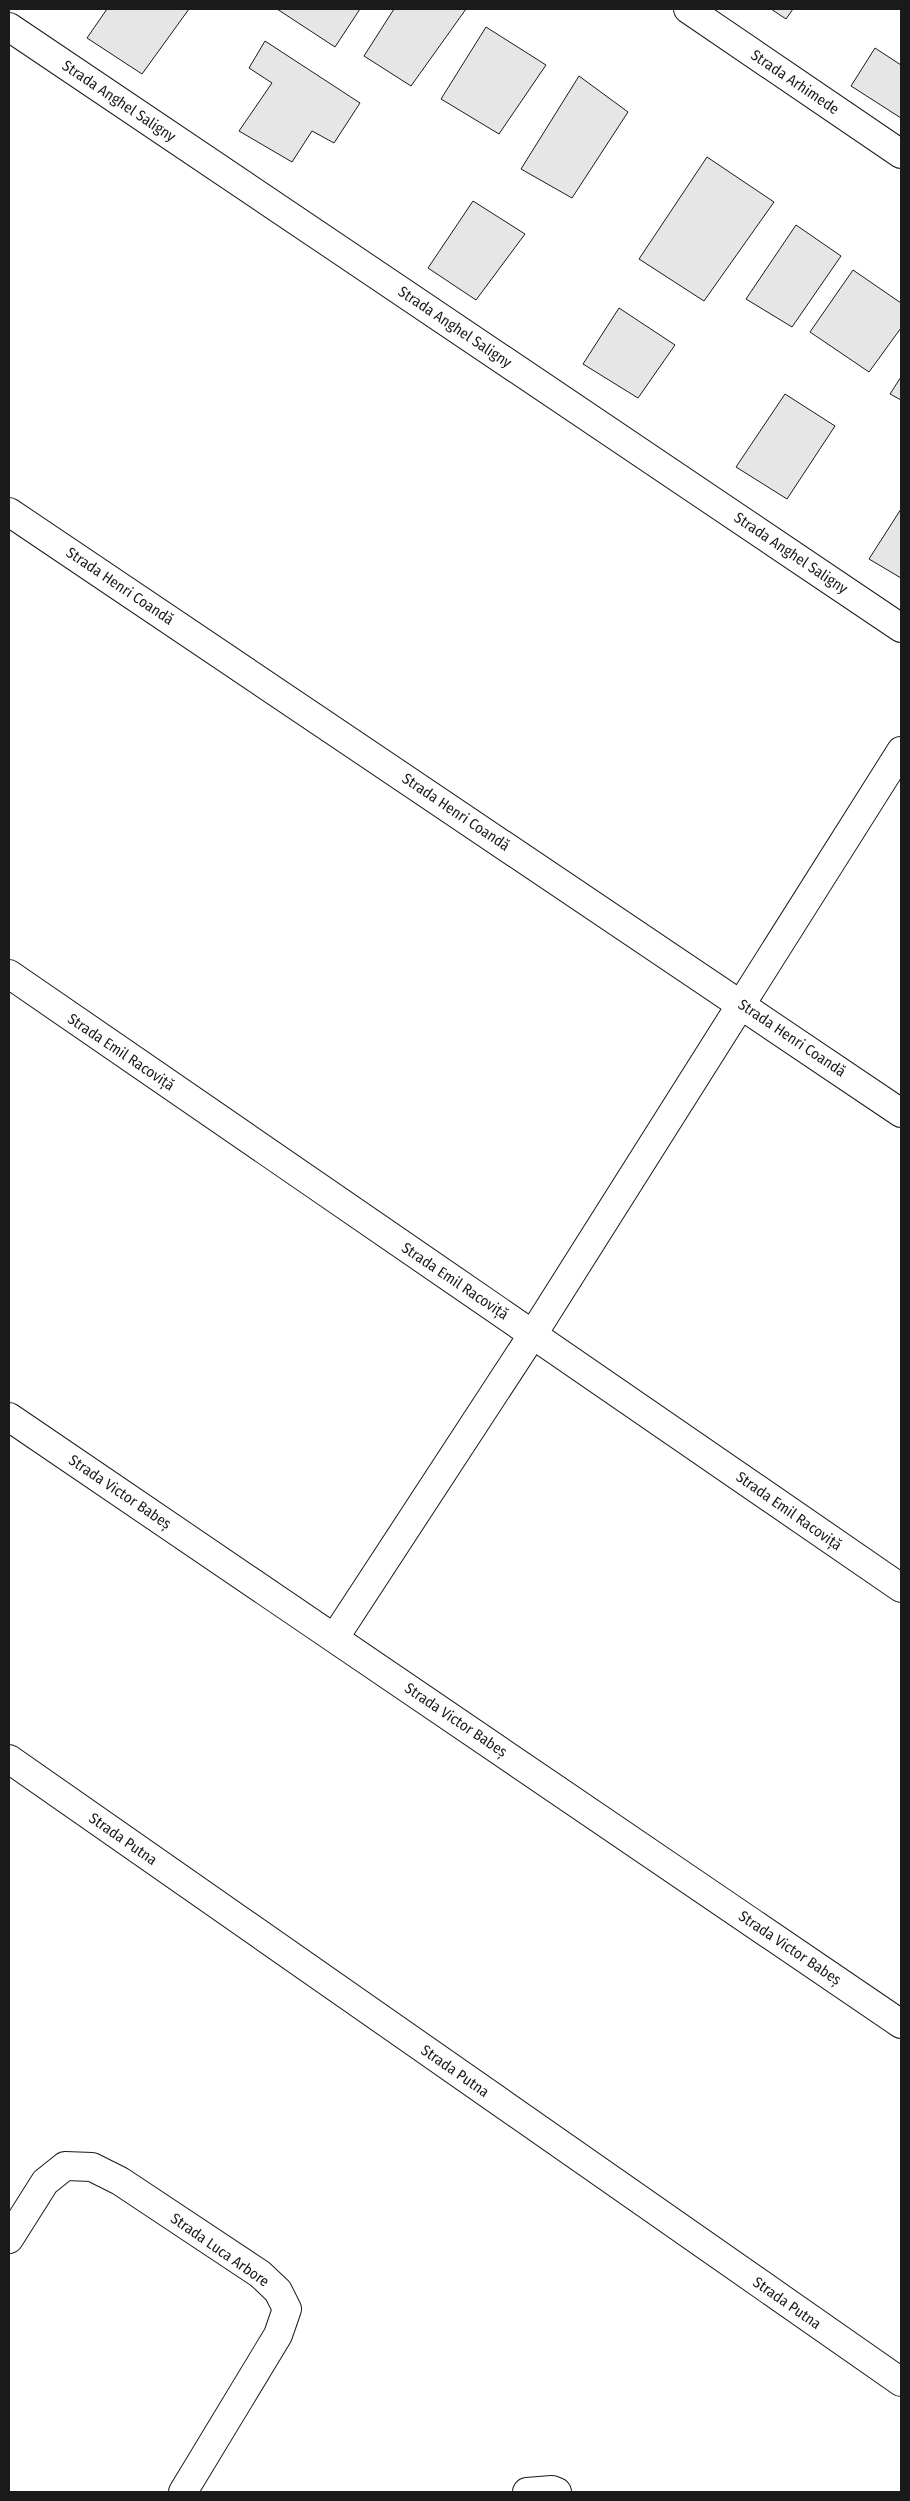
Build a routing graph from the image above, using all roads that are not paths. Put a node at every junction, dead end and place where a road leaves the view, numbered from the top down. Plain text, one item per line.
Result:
1 (14, 9) edge
2 (688, 9) edge
3 (9, 15) edge
4 (9, 27) edge
5 (901, 154) edge
6 (9, 512) edge
7 (901, 628) edge
8 (901, 750) edge
9 (9, 974) edge
10 (742, 1004) junction
11 (901, 1113) edge
12 (533, 1334) junction
13 (9, 1417) edge
14 (901, 1588) edge
15 (334, 1637) junction
16 (9, 1759) edge
17 (901, 2024) edge
18 (9, 2239) edge
19 (901, 2382) edge
20 (183, 2492) edge
21 (528, 2492) edge
22 (557, 2492) edge

1 - 3 street
2 - 5 street, Strada Arhimede
4 - 7 street, Strada Anghel Saligny
6 - 10 street, Strada Henri Coandă
8 - 10 street
9 - 12 street, Strada Emil Racoviță
10 - 11 street, Strada Henri Coandă
10 - 12 street
12 - 14 street, Strada Emil Racoviță
12 - 15 street
13 - 15 street, Strada Victor Babeș
15 - 17 street, Strada Victor Babeș
16 - 19 street, Strada Putna
18 - 20 street, Strada Luca Arbore
21 - 22 street

